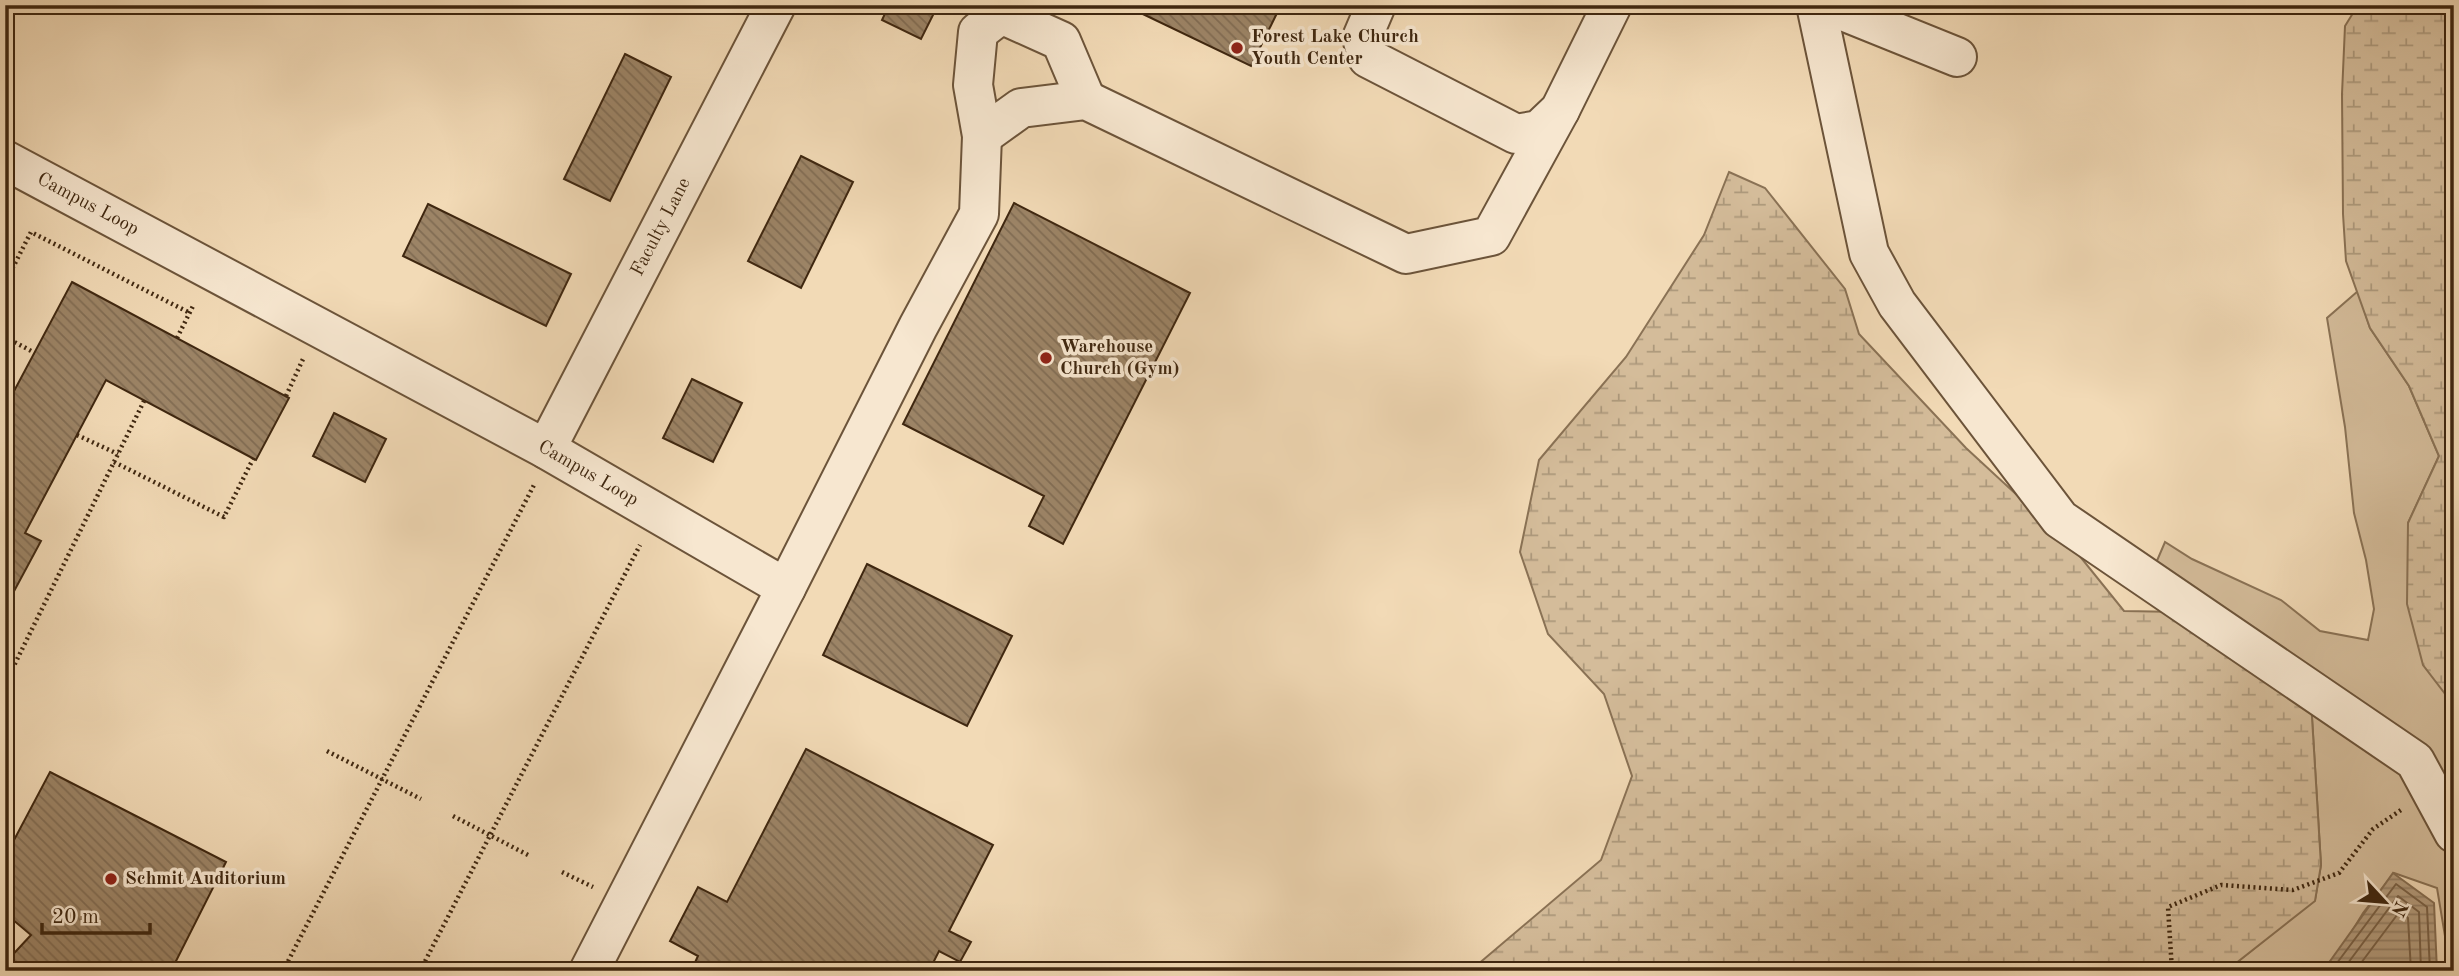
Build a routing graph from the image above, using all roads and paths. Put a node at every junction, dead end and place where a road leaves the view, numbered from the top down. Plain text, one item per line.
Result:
1 (776, 5) edge
2 (1376, 5) edge
3 (1612, 5) edge
4 (1816, 5) edge
5 (1828, 5) edge
6 (1957, 57) dead end
7 (1086, 100) junction
8 (1560, 110) junction
9 (982, 136) junction
10 (5, 160) edge
11 (5, 283) edge
12 (190, 313) dead end
13 (5, 337) edge
14 (35, 352) dead end
15 (144, 401) dead end
16 (76, 435) dead end
17 (546, 449) junction
18 (118, 454) junction
19 (253, 458) dead end
20 (114, 462) junction
21 (631, 538) dead end
22 (786, 587) junction
23 (5, 684) edge
24 (327, 751) dead end
25 (382, 779) junction
26 (2431, 790) junction
27 (421, 799) dead end
28 (453, 816) dead end
29 (2454, 832) edge
30 (491, 835) junction
31 (528, 855) dead end
32 (5, 920) edge
33 (5, 928) edge
34 (283, 971) edge
35 (420, 971) edge
36 (589, 971) edge
37 (2172, 971) edge

1 - 17 lane, Faculty Lane
2 - 8 lane
3 - 8 lane
4 - 26 lane
5 - 6 lane
7 - 8 lane
7 - 9 lane
7 - 9 lane
9 - 22 lane
10 - 17 lane, Campus Loop
11 - 12 path
13 - 14 path
15 - 18 path
16 - 18 path
17 - 22 lane, Campus Loop
17 - 25 path
18 - 20 path
19 - 20 path
20 - 23 path
21 - 30 path
22 - 36 lane
24 - 25 path
25 - 27 path
25 - 34 path
26 - 29 lane
26 - 37 path
28 - 30 path
30 - 31 path
30 - 35 path
32 - 33 path

